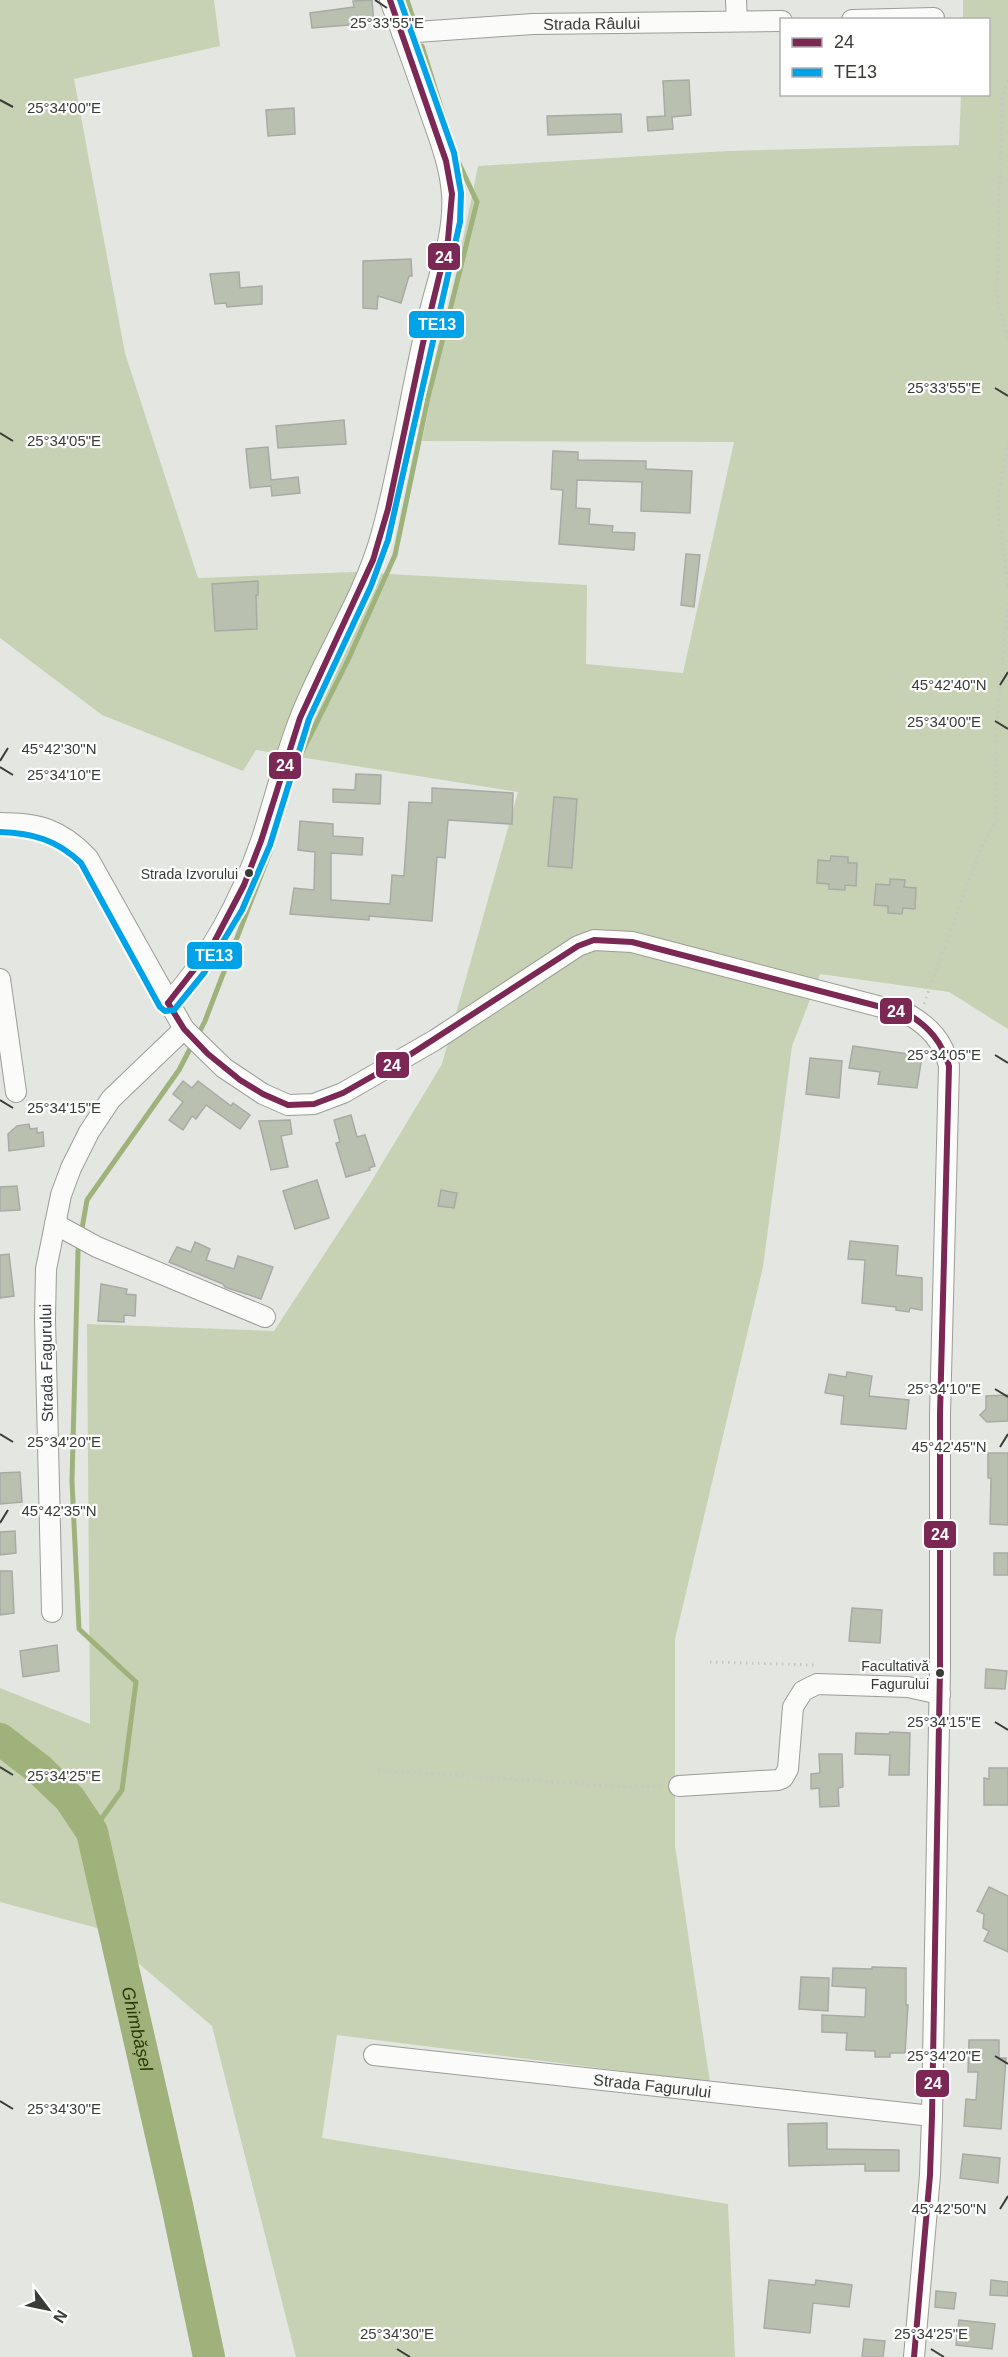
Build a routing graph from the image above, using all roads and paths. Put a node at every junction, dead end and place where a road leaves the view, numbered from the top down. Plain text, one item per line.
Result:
1 (390, 0) edge
2 (736, 0) edge
3 (737, 21) junction
4 (780, 21) edge
5 (402, 33) junction
6 (1008, 81) edge
7 (1008, 338) edge
8 (1008, 442) edge
9 (1008, 589) edge
10 (1008, 601) edge
11 (0, 823) edge
12 (0, 979) edge
13 (168, 1003) junction
14 (918, 1020) junction
15 (191, 1036) junction
16 (16, 1092) dead end
17 (55, 1224) junction
18 (265, 1317) dead end
19 (52, 1612) dead end
20 (940, 1694) junction
21 (378, 1770) dead end
22 (679, 1785) joint
23 (374, 2055) dead end
24 (932, 2116) junction
25 (914, 2357) edge

1 - 5 street
2 - 3 street
3 - 4 street, Strada Râului
3 - 5 street, Strada Râului
5 - 13 street
6 - 7 path
8 - 9 path
10 - 14 path
11 - 13 street
12 - 16 street
13 - 15 street
14 - 15 street
14 - 20 street
15 - 17 street, Strada Fagurului
17 - 18 street
17 - 19 street, Strada Fagurului
20 - 22 street
20 - 24 street
21 - 22 path
23 - 24 street, Strada Fagurului
24 - 25 street

